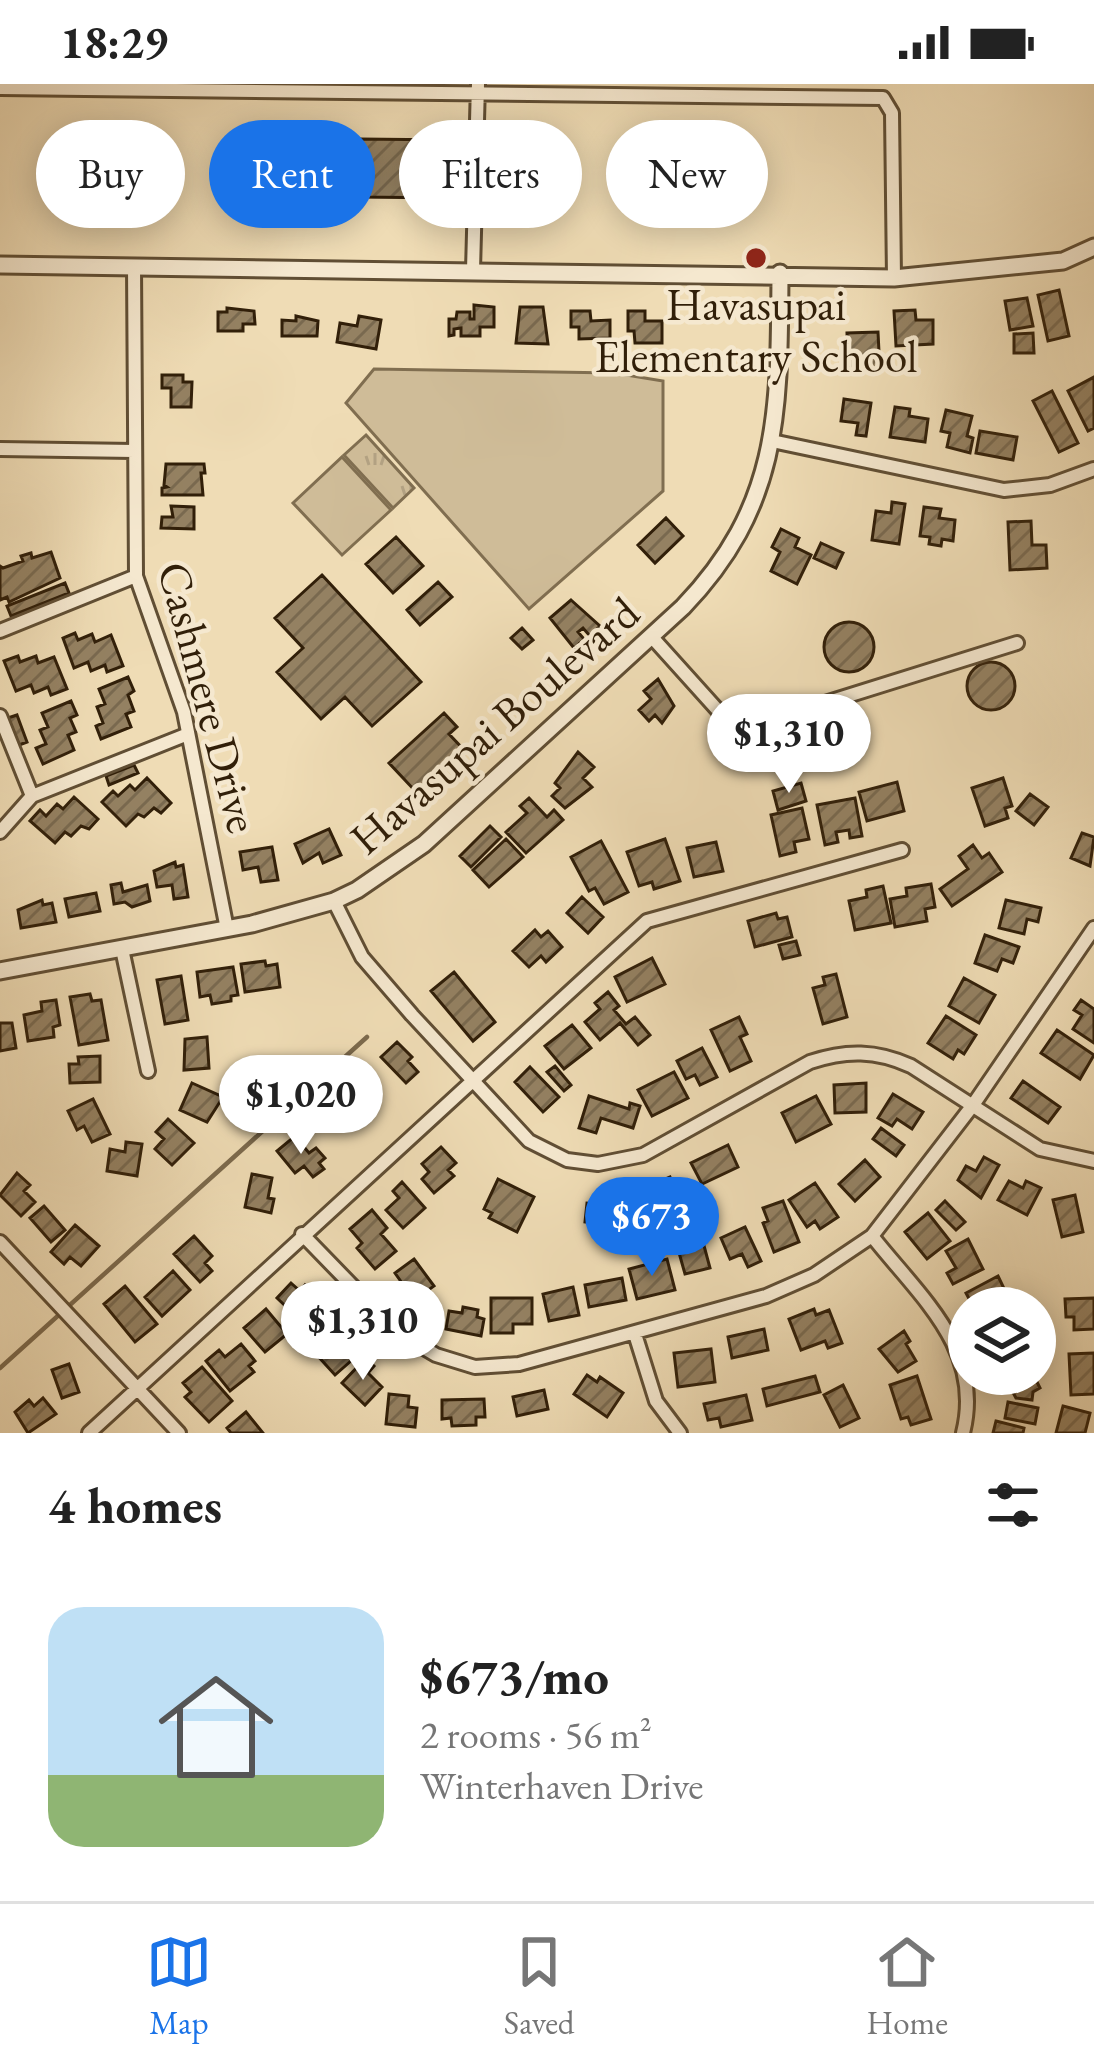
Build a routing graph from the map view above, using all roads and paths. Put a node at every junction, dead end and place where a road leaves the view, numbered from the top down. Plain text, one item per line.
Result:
1 (0, 88) edge
2 (478, 88) edge
3 (1094, 247) edge
4 (0, 265) edge
5 (134, 266) junction
6 (473, 271) junction
7 (781, 273) junction
8 (894, 278) junction
9 (772, 441) junction
10 (0, 449) edge
11 (134, 452) junction
12 (1094, 470) edge
13 (136, 576) junction
14 (0, 632) edge
15 (651, 636) junction
16 (1017, 643) dead end
17 (0, 716) edge
18 (188, 734) junction
19 (32, 796) junction
20 (0, 832) edge
21 (902, 850) dead end
22 (334, 902) junction
23 (1094, 928) edge
24 (227, 929) junction
25 (122, 949) junction
26 (0, 971) edge
27 (148, 1071) dead end
28 (472, 1079) junction
29 (973, 1105) junction
30 (1094, 1161) edge
31 (302, 1234) junction
32 (872, 1236) junction
33 (0, 1242) edge
34 (635, 1334) junction
35 (136, 1386) junction
36 (89, 1433) edge
37 (179, 1433) edge
38 (680, 1433) edge
39 (963, 1433) edge

1 - 2 street
2 - 6 street
2 - 8 street
3 - 8 street
4 - 5 street
5 - 6 street
5 - 11 street, Cashmere Drive
6 - 7 street
7 - 8 street
7 - 9 street, Havasupai Boulevard
9 - 12 street
9 - 15 street, Havasupai Boulevard
10 - 11 street
11 - 13 street, Cashmere Drive
13 - 14 street
13 - 18 street, Cashmere Drive
15 - 16 street
15 - 22 street, Havasupai Boulevard
17 - 19 street
18 - 19 street
18 - 24 street, Cashmere Drive
19 - 20 street
21 - 28 street
22 - 24 street, Havasupai Boulevard
22 - 28 street
23 - 29 street
24 - 25 street, Havasupai Boulevard
25 - 26 street, Havasupai Boulevard
25 - 27 street
28 - 29 street
28 - 31 street
29 - 30 street
29 - 32 street
31 - 34 street
31 - 35 street
32 - 34 street
32 - 39 street
33 - 35 street
34 - 38 street
35 - 36 street
35 - 37 street

